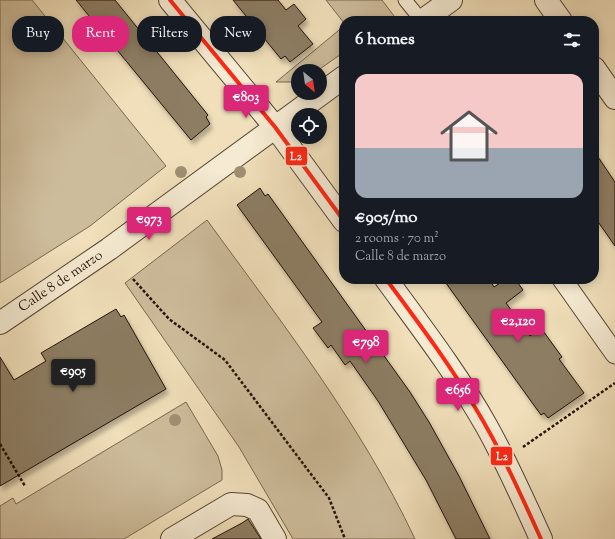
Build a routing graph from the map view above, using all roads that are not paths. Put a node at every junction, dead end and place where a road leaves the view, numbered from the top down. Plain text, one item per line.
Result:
1 (170, 0) edge
2 (405, 0) edge
3 (451, 0) edge
4 (546, 0) edge
5 (418, 16) edge
6 (429, 16) edge
7 (557, 16) edge
8 (599, 75) edge
9 (339, 81) edge
10 (615, 98) edge
11 (275, 127) junction
12 (339, 214) edge
13 (390, 284) edge
14 (566, 284) edge
15 (0, 322) edge
16 (615, 354) edge
17 (172, 539) edge
18 (275, 539) edge
19 (541, 539) edge

1 - 11 street
2 - 5 lane
3 - 6 street
4 - 7 street
8 - 10 street
9 - 11 street, Calle 8 de marzo
11 - 12 street
11 - 15 street, Calle 8 de marzo
13 - 19 street
14 - 16 street
17 - 18 street

